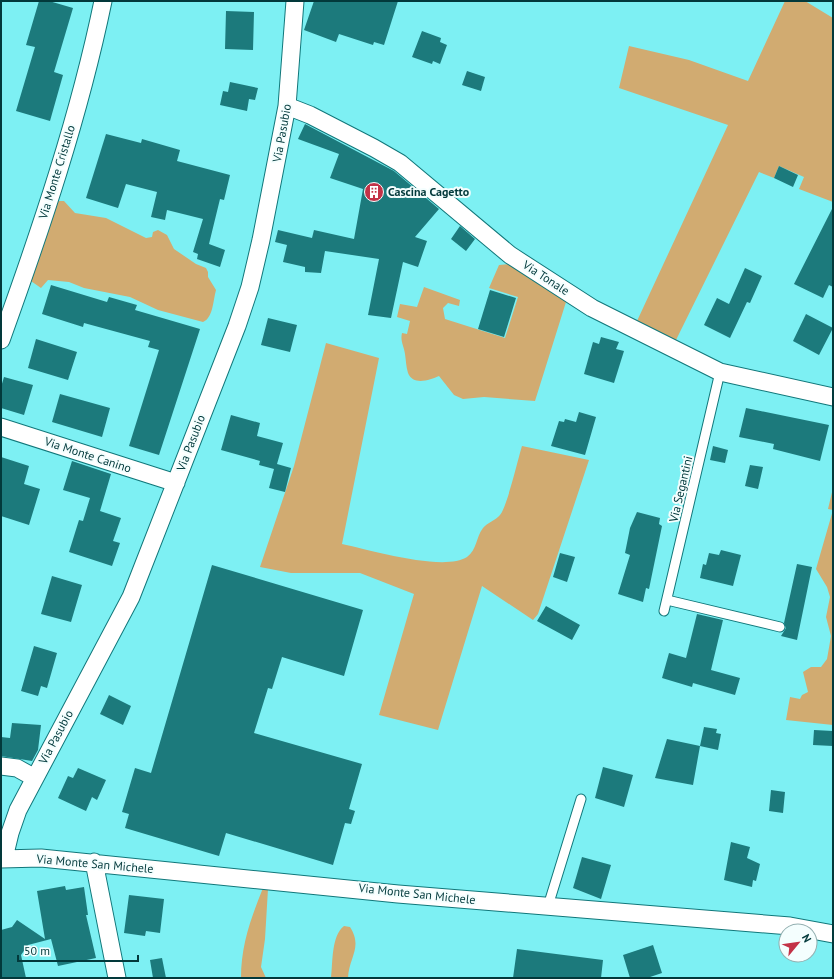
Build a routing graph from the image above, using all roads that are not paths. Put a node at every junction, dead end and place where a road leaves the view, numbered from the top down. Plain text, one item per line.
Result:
1 (103, 1) edge
2 (295, 1) edge
3 (287, 106) junction
4 (1, 340) edge
5 (720, 372) junction
6 (833, 397) edge
7 (1, 427) edge
8 (176, 483) junction
9 (667, 600) junction
10 (664, 611) dead end
11 (780, 627) dead end
12 (1, 766) edge
13 (35, 778) junction
14 (581, 798) dead end
15 (2, 858) edge
16 (94, 862) junction
17 (548, 906) junction
18 (830, 930) edge
19 (117, 978) edge

1 - 4 street, Via Monte Cristallo
2 - 3 street, Via Pasubio
3 - 5 street, Via Tonale
3 - 8 street, Via Pasubio
5 - 6 street, Via Tonale
5 - 9 lane, Via Segantini
7 - 8 street, Via Monte Canino
8 - 13 street, Via Pasubio
9 - 10 lane, Via Segantini
9 - 11 lane
12 - 13 street
13 - 15 street, Via Pasubio
14 - 17 lane
15 - 16 street, Via Monte San Michele
16 - 17 street, Via Monte San Michele
16 - 19 street
17 - 18 street, Via Monte San Michele

